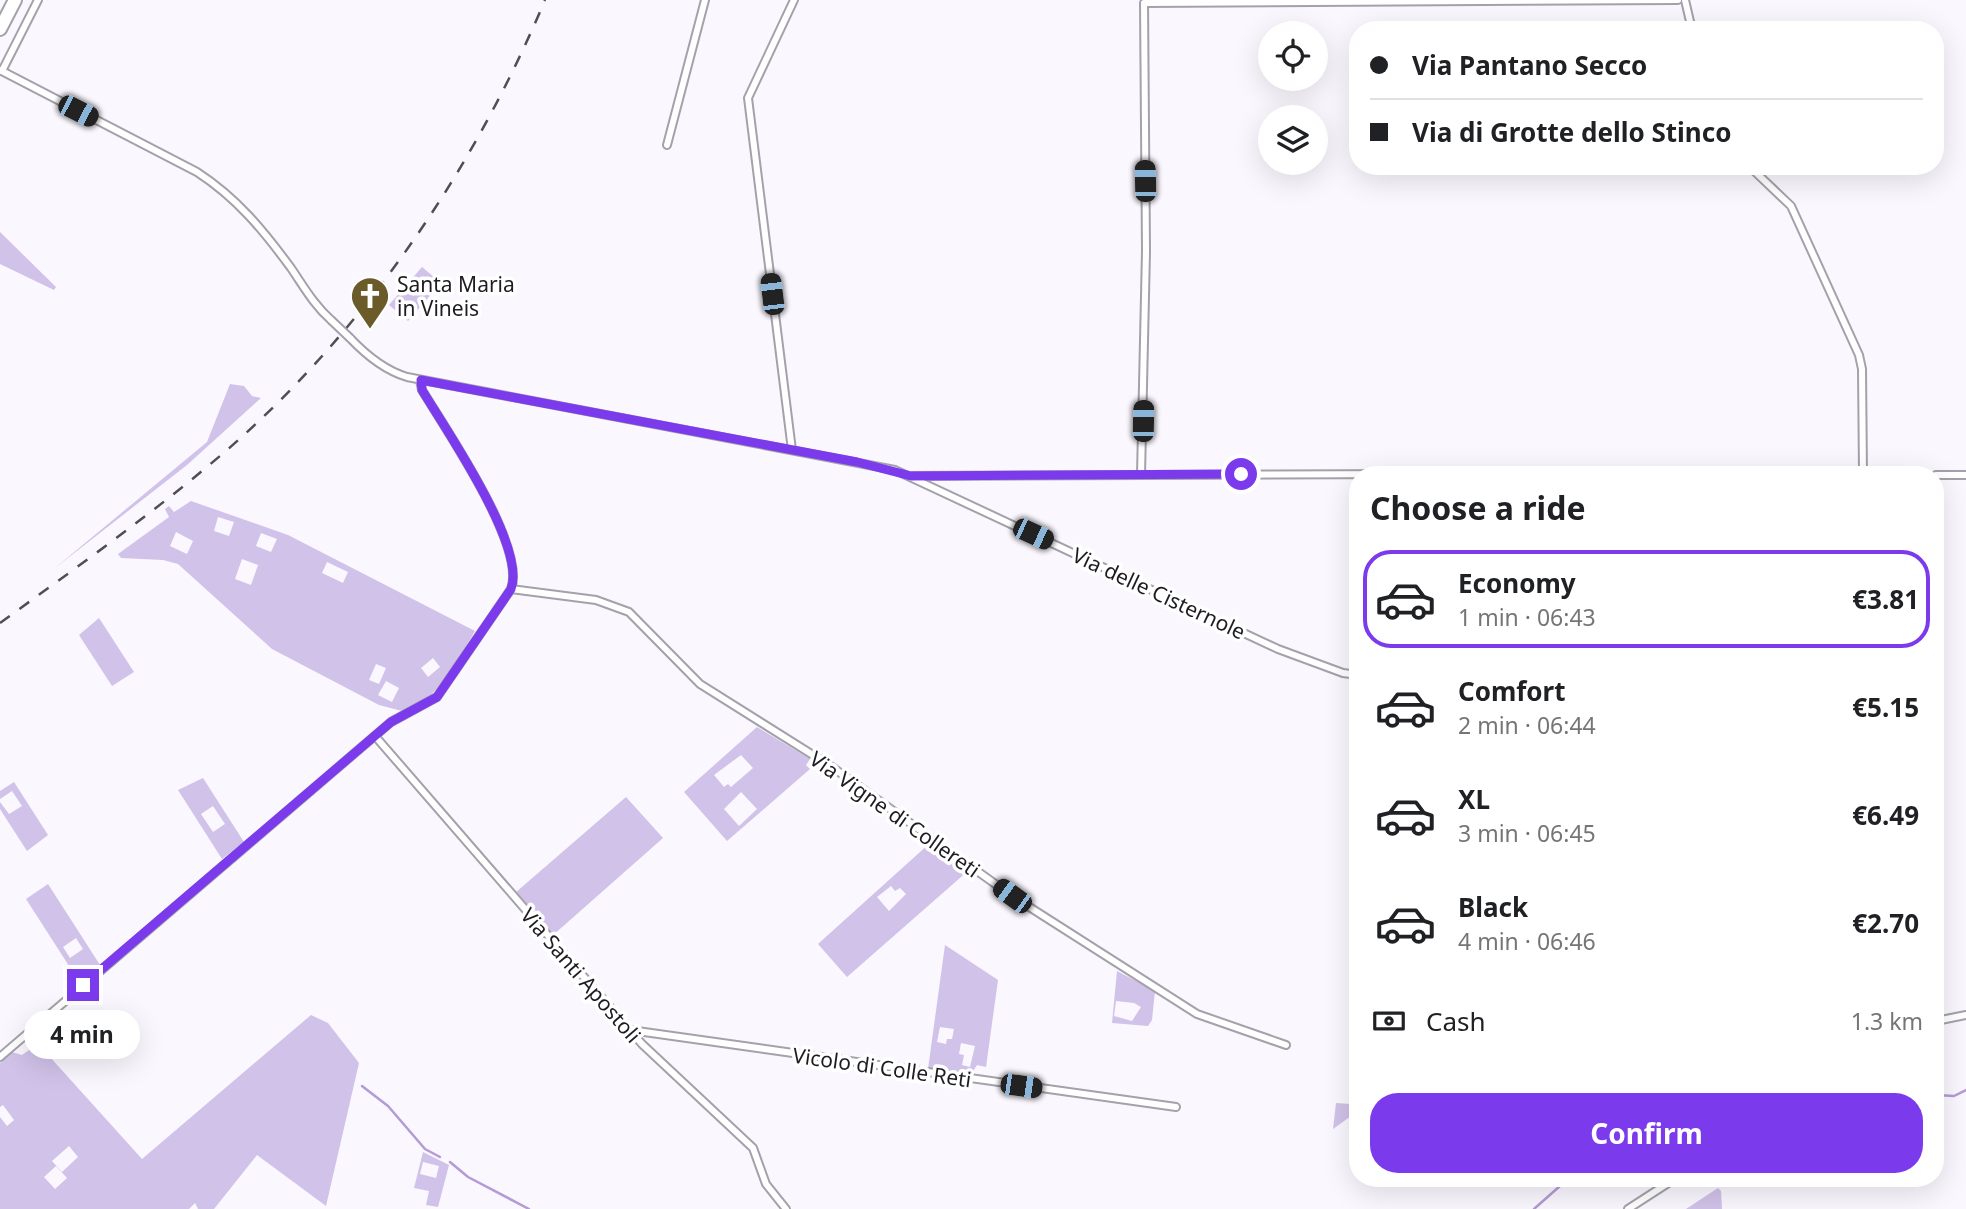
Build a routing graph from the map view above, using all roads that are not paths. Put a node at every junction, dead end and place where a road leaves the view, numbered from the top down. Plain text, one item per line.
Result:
1 (15, 0) edge
2 (38, 0) edge
3 (705, 0) edge
4 (794, 0) edge
5 (1678, 0) edge
6 (1685, 0) edge
7 (1690, 21) edge
8 (0, 29) edge
9 (1, 70) edge
10 (667, 145) dead end
11 (1758, 175) edge
12 (421, 380) junction
13 (792, 450) junction
14 (1863, 466) edge
15 (1349, 474) edge
16 (1141, 475) junction
17 (1944, 475) edge
18 (1966, 475) edge
19 (911, 476) junction
20 (511, 589) junction
21 (1349, 674) edge
22 (375, 736) junction
23 (1966, 1015) edge
24 (1944, 1019) edge
25 (630, 1030) junction
26 (1286, 1045) dead end
27 (0, 1057) edge
28 (1176, 1107) dead end
29 (1662, 1187) edge
30 (786, 1209) edge
31 (1628, 1209) edge

1 - 8 highway
2 - 9 street
3 - 10 street
4 - 13 street
5 - 16 street
6 - 7 street
9 - 12 street, Via delle Cisternole, bridge
11 - 14 street
12 - 13 street, Via delle Cisternole
12 - 20 street
13 - 19 street, Via delle Cisternole
15 - 16 street
16 - 19 street
17 - 18 street
19 - 21 street, Via delle Cisternole
20 - 22 street
20 - 26 street, Via Vigne di Collereti
22 - 25 street, Via Santi Apostoli
22 - 27 street
23 - 24 street
25 - 28 street, Vicolo di Colle Reti
25 - 30 street, Via Santi Apostoli
29 - 31 street

